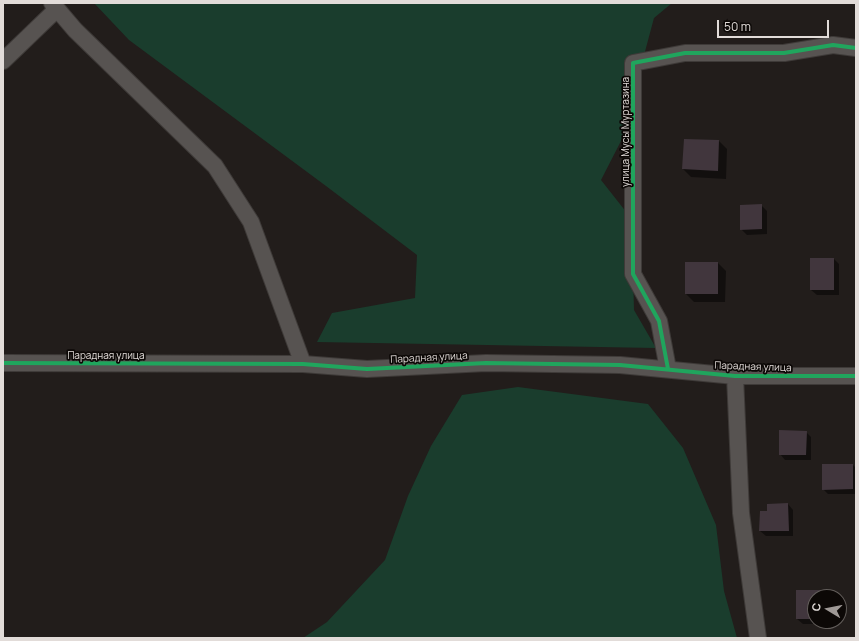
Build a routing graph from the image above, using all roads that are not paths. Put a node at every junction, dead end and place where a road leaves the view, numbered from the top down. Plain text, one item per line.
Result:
1 (54, 6) edge
2 (856, 48) edge
3 (3, 61) edge
4 (3, 363) edge
5 (303, 364) junction
6 (668, 369) junction
7 (735, 376) junction
8 (856, 376) edge
9 (758, 638) edge

1 - 3 street
1 - 5 street
2 - 6 street, улица Мусы Муртазина
4 - 5 street, Парадная улица
5 - 6 street, Парадная улица
6 - 7 street, Парадная улица
7 - 8 street, Парадная улица
7 - 9 street

